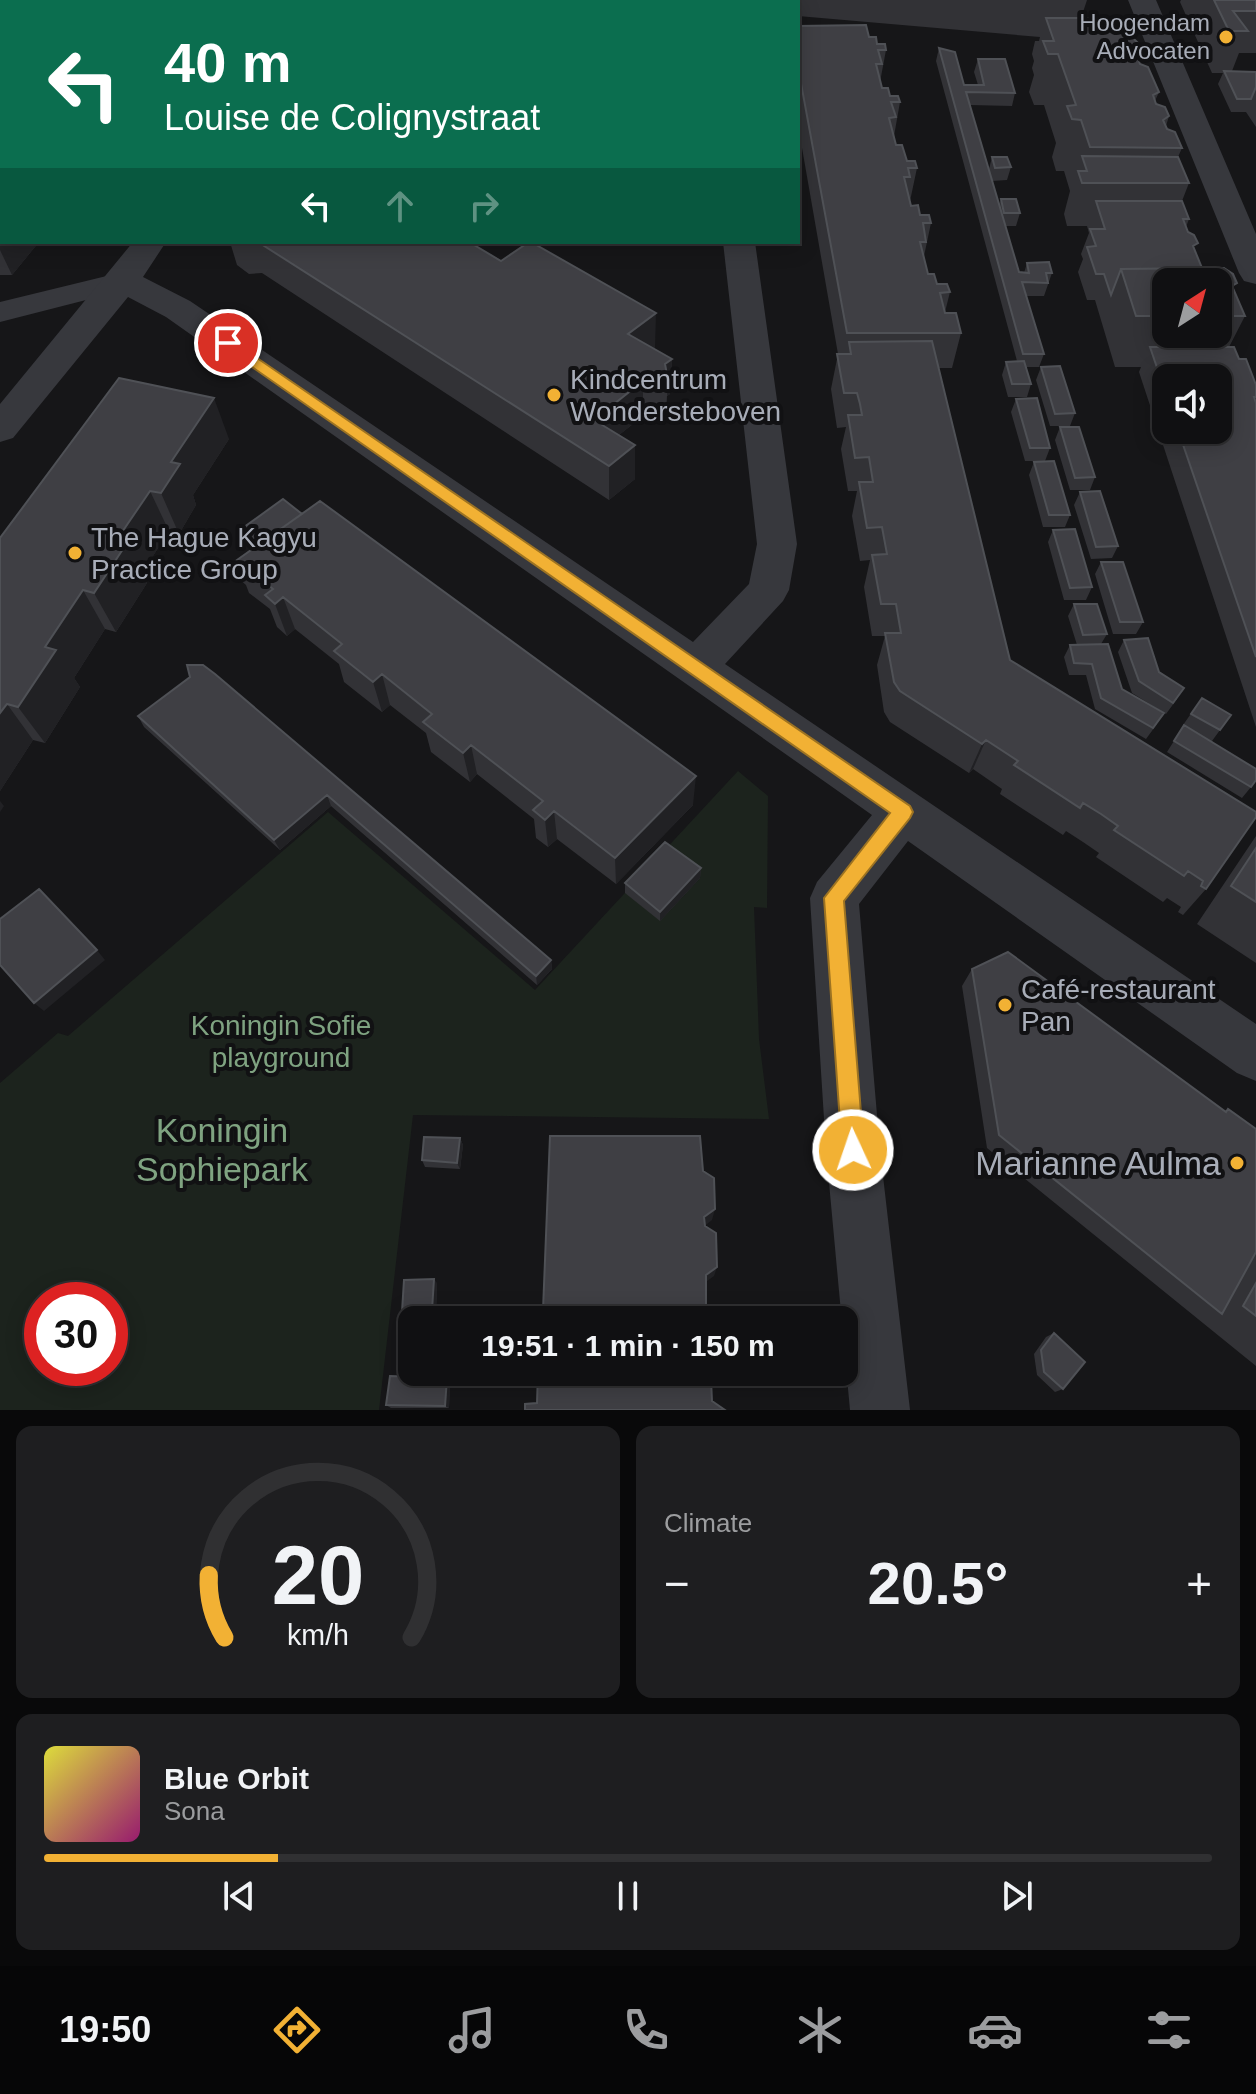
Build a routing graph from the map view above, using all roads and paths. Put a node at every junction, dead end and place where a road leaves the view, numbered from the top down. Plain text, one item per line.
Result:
1 (1142, 0) edge
2 (149, 244) edge
3 (739, 244) edge
4 (1256, 273) edge
5 (123, 281) junction
6 (0, 312) edge
7 (0, 429) edge
8 (695, 668) junction
9 (903, 812) junction
10 (1256, 1055) edge
11 (880, 1410) edge

1 - 4 street
2 - 5 street
3 - 8 street
5 - 6 lane
5 - 7 street
5 - 8 street
8 - 9 street
9 - 10 street
9 - 11 street

